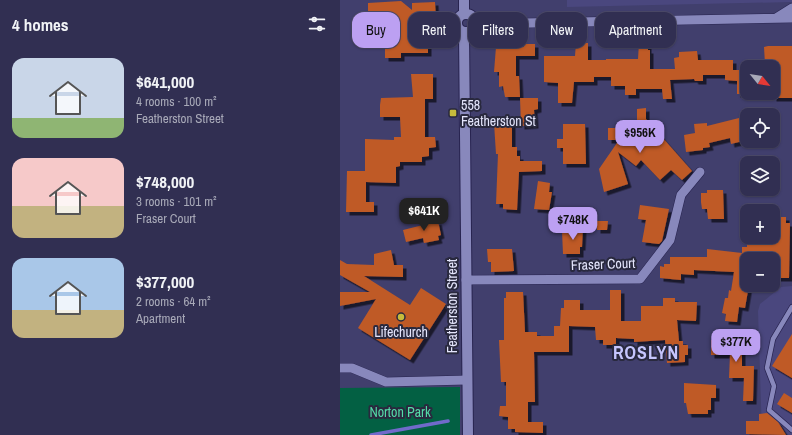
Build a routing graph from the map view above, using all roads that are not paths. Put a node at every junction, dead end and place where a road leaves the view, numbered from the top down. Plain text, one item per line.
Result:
1 (464, 0) edge
2 (792, 8) edge
3 (464, 14) junction
4 (468, 16) edge
5 (776, 18) junction
6 (792, 18) edge
7 (528, 23) edge
8 (468, 32) edge
9 (464, 33) junction
10 (700, 172) dead end
11 (466, 280) junction
12 (792, 307) edge
13 (340, 368) edge
14 (467, 380) junction
15 (792, 430) edge
16 (468, 435) edge

1 - 3 main road
2 - 5 street
3 - 4 main road
3 - 9 main road
5 - 6 street
5 - 7 street
8 - 9 main road
9 - 11 main road, Featherston Street
10 - 11 street, Fraser Court
11 - 14 main road, Featherston Street
12 - 15 lane
13 - 14 street
14 - 16 main road, Featherston Street

